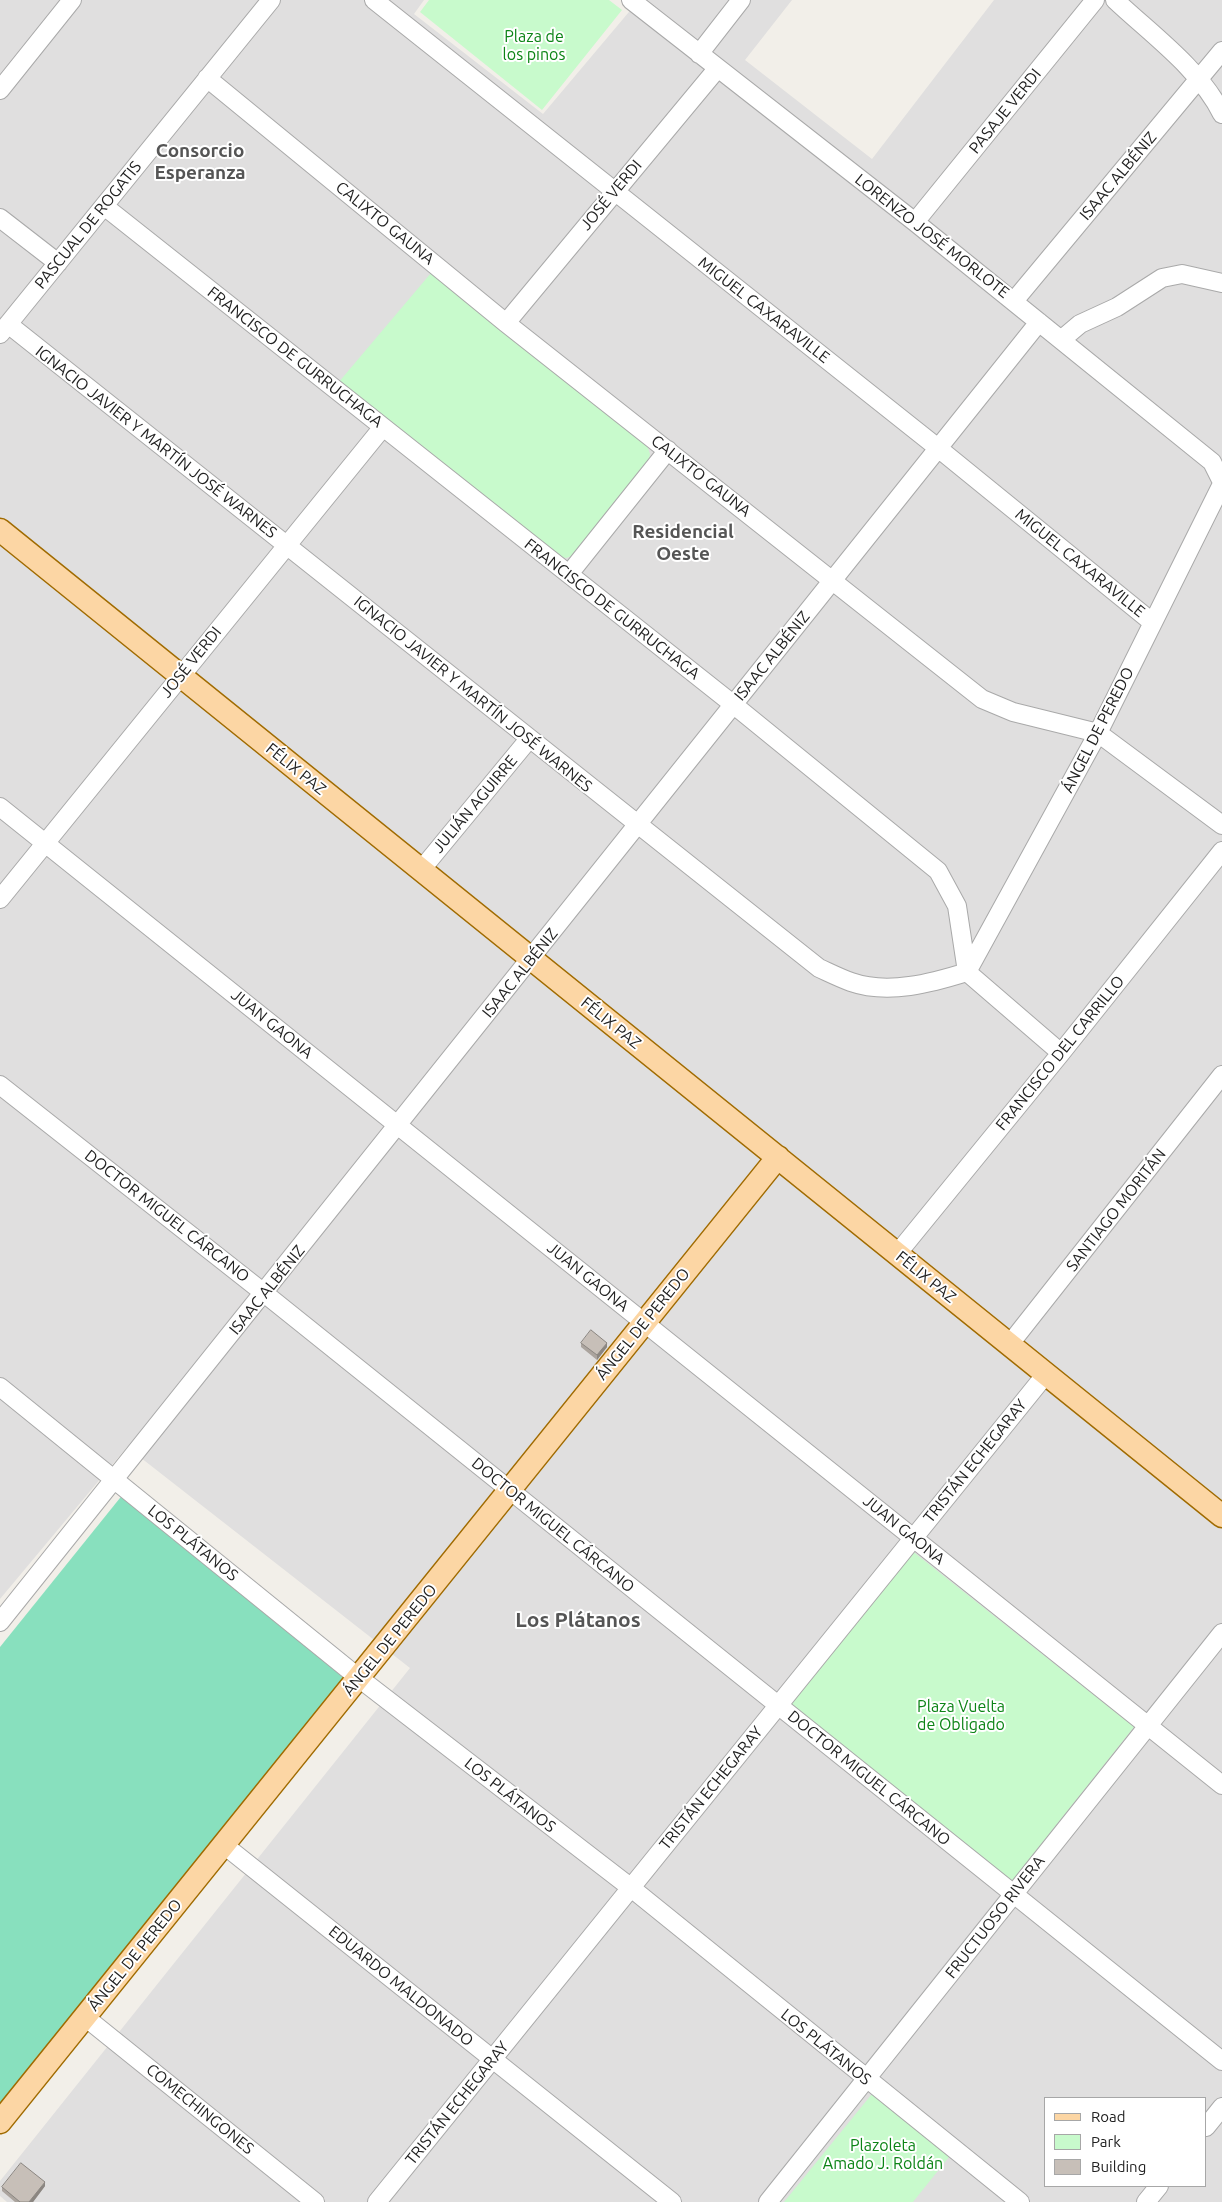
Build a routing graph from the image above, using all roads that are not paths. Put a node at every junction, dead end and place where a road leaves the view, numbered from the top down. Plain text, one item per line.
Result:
1 (72, 0) edge
2 (271, 0) edge
3 (374, 0) edge
4 (631, 0) edge
5 (741, 0) edge
6 (1096, 0) edge
7 (1115, 0) edge
8 (1222, 51) edge
9 (699, 54) junction
10 (717, 68) junction
11 (207, 78) junction
12 (1199, 79) junction
13 (0, 90) edge
14 (1222, 114) edge
15 (614, 190) junction
16 (104, 206) junction
17 (0, 218) edge
18 (915, 222) junction
19 (58, 263) junction
20 (1222, 283) edge
21 (1014, 301) junction
22 (1039, 322) junction
23 (506, 323) junction
24 (4, 329) edge
25 (1061, 340) junction
26 (382, 427) junction
27 (938, 448) junction
28 (668, 450) junction
29 (1222, 483) edge
30 (0, 530) edge
31 (285, 545) junction
32 (569, 574) junction
33 (833, 580) junction
34 (1152, 622) junction
35 (180, 675) junction
36 (734, 705) junction
37 (1098, 733) junction
38 (529, 739) junction
39 (0, 806) edge
40 (638, 825) junction
41 (1222, 825) edge
42 (45, 843) junction
43 (1222, 851) edge
44 (421, 870) junction
45 (0, 898) edge
46 (531, 959) junction
47 (967, 972) junction
48 (1061, 1053) junction
49 (1222, 1075) edge
50 (0, 1085) edge
51 (398, 1125) junction
52 (778, 1157) junction
53 (897, 1254) junction
54 (264, 1293) junction
55 (644, 1323) junction
56 (1009, 1345) junction
57 (1046, 1374) junction
58 (0, 1387) edge
59 (115, 1480) junction
60 (510, 1490) junction
61 (1222, 1516) edge
62 (913, 1538) junction
63 (0, 1622) edge
64 (1222, 1634) edge
65 (359, 1678) junction
66 (778, 1705) junction
67 (1147, 1726) junction
68 (1222, 1786) edge
69 (224, 1845) junction
70 (630, 1887) junction
71 (1014, 1894) junction
72 (85, 2017) junction
73 (492, 2059) junction
74 (1222, 2061) edge
75 (866, 2080) junction
76 (1222, 2107) edge
77 (0, 2122) edge
78 (1207, 2126) edge
79 (1158, 2187) edge
80 (315, 2202) edge
81 (377, 2202) edge
82 (672, 2202) edge
83 (768, 2202) edge
84 (1020, 2202) edge
85 (1146, 2202) edge

1 - 13 street
2 - 11 street, PASCUAL DE ROGATIS
3 - 15 street, MIGUEL CAXARAVILLE
4 - 9 street, LORENZO JOSÉ MORLOTE
5 - 9 street
6 - 18 street, PASAJE VERDI
7 - 12 street
8 - 12 street, ISAAC ALBÉNIZ
9 - 10 street, LORENZO JOSÉ MORLOTE
10 - 15 street, JOSÉ VERDI
10 - 18 street, LORENZO JOSÉ MORLOTE
11 - 16 street, PASCUAL DE ROGATIS
11 - 23 street, CALIXTO GAUNA
12 - 14 street
12 - 21 street, ISAAC ALBÉNIZ
15 - 23 street, JOSÉ VERDI
15 - 27 street, MIGUEL CAXARAVILLE
16 - 19 street, PASCUAL DE ROGATIS
16 - 26 street, FRANCISCO DE GURRUCHAGA
17 - 19 street
18 - 21 street, LORENZO JOSÉ MORLOTE
19 - 24 street, PASCUAL DE ROGATIS
20 - 25 street
21 - 22 street, LORENZO JOSÉ MORLOTE
22 - 25 street, LORENZO JOSÉ MORLOTE
22 - 27 street, ISAAC ALBÉNIZ
23 - 28 street, CALIXTO GAUNA
24 - 31 street, IGNACIO JAVIER Y MARTÍN JOSÉ WARNES
25 - 29 street, LORENZO JOSÉ MORLOTE
26 - 31 street, JOSÉ VERDI
26 - 32 street, FRANCISCO DE GURRUCHAGA
27 - 33 street, ISAAC ALBÉNIZ
27 - 34 street, MIGUEL CAXARAVILLE
28 - 32 street
28 - 33 street, CALIXTO GAUNA
29 - 34 street, ÁNGEL DE PEREDO
30 - 35 main road, FÉLIX PAZ
31 - 35 street, JOSÉ VERDI
31 - 38 street, IGNACIO JAVIER Y MARTÍN JOSÉ WARNES
32 - 36 street, FRANCISCO DE GURRUCHAGA
33 - 36 street, ISAAC ALBÉNIZ
33 - 37 street, CALIXTO GAUNA
34 - 37 street, ÁNGEL DE PEREDO
35 - 42 street, JOSÉ VERDI
35 - 44 main road, FÉLIX PAZ
36 - 40 street, ISAAC ALBÉNIZ
36 - 47 street, FRANCISCO DE GURRUCHAGA
37 - 41 street, CALIXTO GAUNA
37 - 47 street, ÁNGEL DE PEREDO
38 - 40 street, IGNACIO JAVIER Y MARTÍN JOSÉ WARNES
38 - 44 street, JULIÁN AGUIRRE
39 - 42 street, JUAN GAONA
40 - 46 street, ISAAC ALBÉNIZ
40 - 47 street, IGNACIO JAVIER Y MARTÍN JOSÉ WARNES
42 - 45 street, JOSÉ VERDI
42 - 51 street, JUAN GAONA
43 - 48 street, FRANCISCO DEL CARRILLO
44 - 46 main road, FÉLIX PAZ
46 - 51 street, ISAAC ALBÉNIZ
46 - 52 main road, FÉLIX PAZ
47 - 48 street
48 - 53 street, FRANCISCO DEL CARRILLO
49 - 56 street, SANTIAGO MORITÁN
50 - 54 street, DOCTOR MIGUEL CÁRCANO
51 - 54 street, ISAAC ALBÉNIZ
51 - 55 street, JUAN GAONA
52 - 53 main road, FÉLIX PAZ
52 - 55 main road, ÁNGEL DE PEREDO
53 - 56 main road, FÉLIX PAZ
54 - 59 street, ISAAC ALBÉNIZ
54 - 60 street, DOCTOR MIGUEL CÁRCANO
55 - 60 main road, ÁNGEL DE PEREDO
55 - 62 street, JUAN GAONA
56 - 57 main road, FÉLIX PAZ
57 - 61 main road, FÉLIX PAZ
57 - 62 street, TRISTÁN ECHEGARAY
58 - 59 street, LOS PLÁTANOS
59 - 63 street, ISAAC ALBÉNIZ
59 - 65 street, LOS PLÁTANOS
60 - 65 main road, ÁNGEL DE PEREDO
60 - 66 street, DOCTOR MIGUEL CÁRCANO
62 - 66 street, TRISTÁN ECHEGARAY
62 - 67 street, JUAN GAONA
64 - 67 street, FRUCTUOSO RIVERA
65 - 69 main road, ÁNGEL DE PEREDO
65 - 70 street, LOS PLÁTANOS
66 - 70 street, TRISTÁN ECHEGARAY
66 - 71 street, DOCTOR MIGUEL CÁRCANO
67 - 68 street, JUAN GAONA
67 - 71 street, FRUCTUOSO RIVERA
69 - 72 main road, ÁNGEL DE PEREDO
69 - 73 street, EDUARDO MALDONADO
70 - 73 street, TRISTÁN ECHEGARAY
70 - 75 street, LOS PLÁTANOS
71 - 74 street, DOCTOR MIGUEL CÁRCANO
71 - 75 street, FRUCTUOSO RIVERA
72 - 77 main road, ÁNGEL DE PEREDO
72 - 80 street, COMECHINGONES
73 - 81 street, TRISTÁN ECHEGARAY
73 - 82 street, EDUARDO MALDONADO
75 - 83 street, FRUCTUOSO RIVERA
75 - 84 street, LOS PLÁTANOS
76 - 78 street
79 - 85 street

